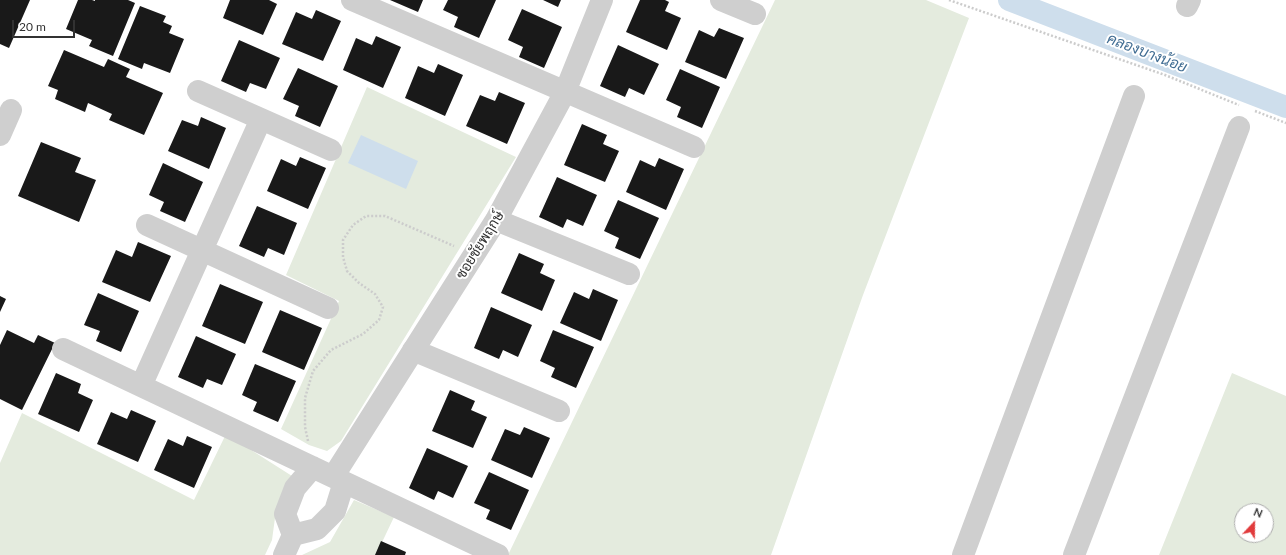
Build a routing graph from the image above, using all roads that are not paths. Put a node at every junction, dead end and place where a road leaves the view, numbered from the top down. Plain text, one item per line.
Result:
1 (352, 0) edge
2 (602, 0) edge
3 (722, 0) edge
4 (755, 14) dead end
5 (198, 91) dead end
6 (565, 92) junction
7 (1134, 96) dead end
8 (11, 110) dead end
9 (1244, 114) road end
10 (261, 119) junction
11 (0, 135) edge
12 (694, 147) dead end
13 (331, 150) dead end
14 (496, 220) junction
15 (147, 225) dead end
16 (202, 250) junction
17 (629, 274) dead end
18 (328, 308) dead end
19 (63, 349) dead end
20 (414, 350) junction
21 (141, 386) junction
22 (559, 411) dead end
23 (313, 467) junction
24 (339, 479) junction
25 (293, 535) junction
26 (284, 555) edge
27 (498, 555) edge
28 (963, 555) edge
29 (1074, 555) edge

1 - 6 street
2 - 6 street, ซอยชัยพฤกษ์
3 - 4 street
5 - 10 street
6 - 12 street
6 - 14 street, ซอยชัยพฤกษ์
7 - 28 street
8 - 11 street
9 - 29 street
10 - 13 street
10 - 16 street
14 - 17 street
14 - 20 street, ซอยชัยพฤกษ์
15 - 16 street
16 - 18 street
16 - 21 street
19 - 21 street
20 - 22 street
20 - 24 street, ซอยชัยพฤกษ์
21 - 23 street
23 - 24 street
23 - 25 street
24 - 25 street, ซอยชัยพฤกษ์
24 - 27 street
25 - 26 street

